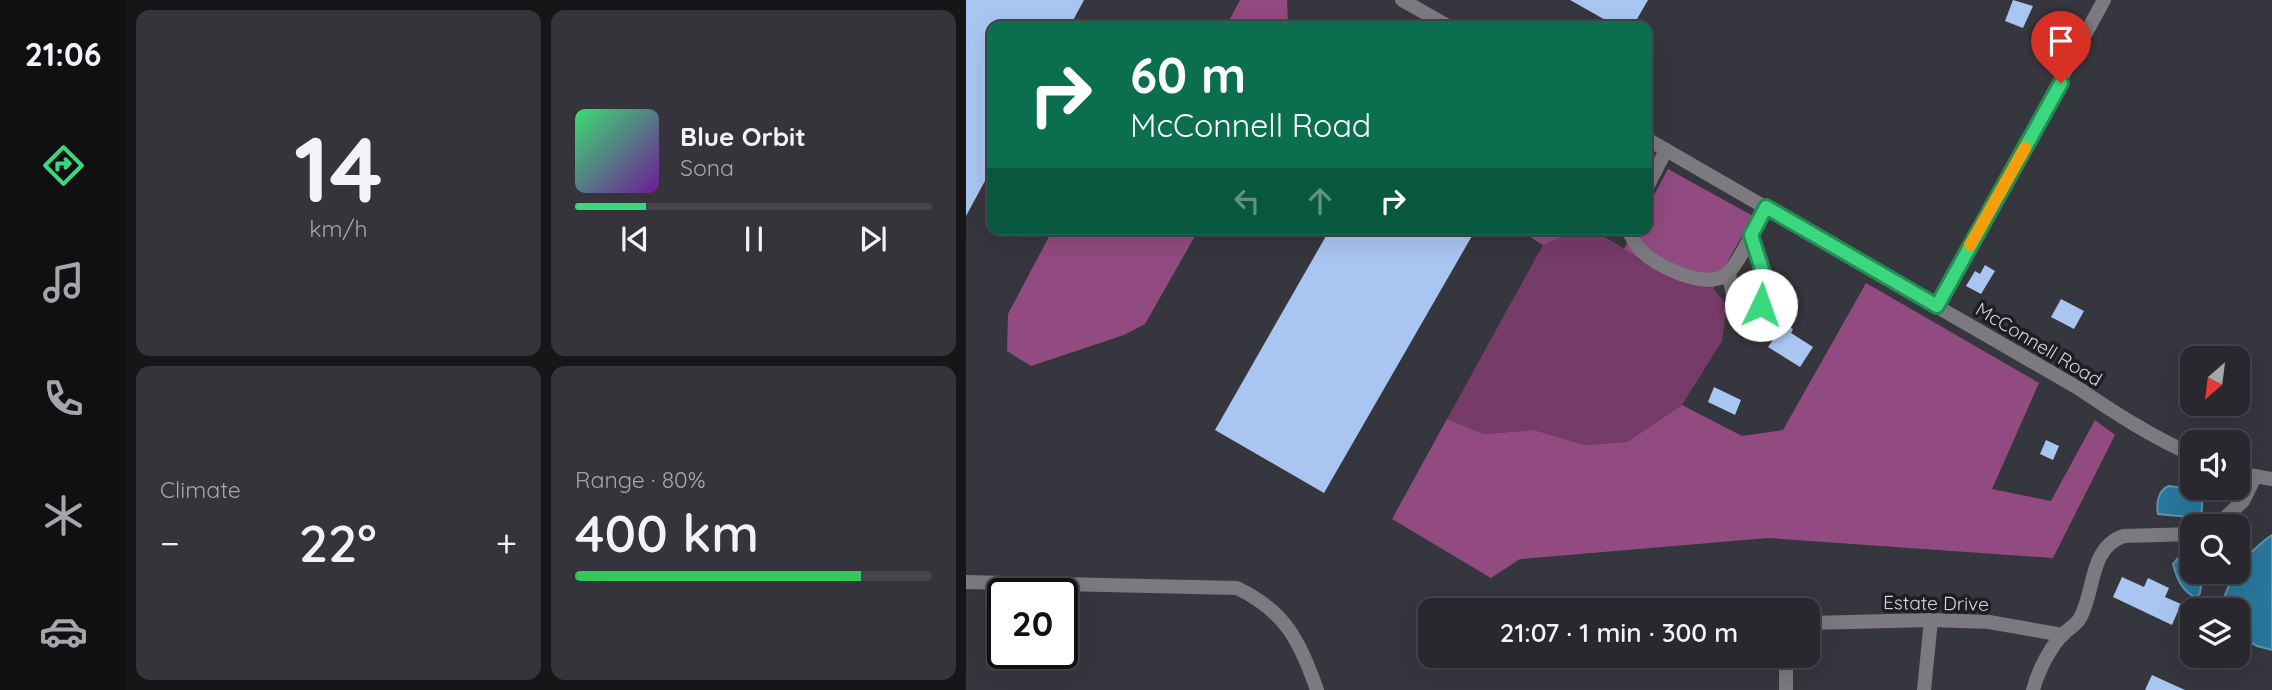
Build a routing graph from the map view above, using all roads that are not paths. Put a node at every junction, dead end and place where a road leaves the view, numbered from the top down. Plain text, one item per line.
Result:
1 (1402, 0) edge
2 (2104, 0) edge
3 (1439, 21) edge
4 (1652, 142) edge
5 (1666, 150) junction
6 (1652, 177) edge
7 (1766, 207) junction
8 (1631, 235) edge
9 (1751, 235) junction
10 (1729, 272) junction
11 (1937, 306) junction
12 (2180, 450) edge
13 (2250, 476) edge
14 (2255, 477) junction
15 (2272, 479) edge
16 (2229, 514) edge
17 (2180, 534) edge
18 (966, 582) edge
19 (1931, 620) junction
20 (1820, 623) edge
21 (2063, 635) junction
22 (1786, 668) edge
23 (1317, 690) edge
24 (1786, 690) edge
25 (1924, 690) edge
26 (2033, 690) edge

1 - 3 street
2 - 11 street
4 - 5 street, McConnell Road
5 - 6 street
5 - 7 street, McConnell Road
7 - 9 street
7 - 11 street, McConnell Road
8 - 10 street
9 - 10 street
9 - 10 street
11 - 12 street, McConnell Road
13 - 14 street
14 - 15 street
14 - 16 street
17 - 21 street
18 - 23 street
19 - 20 street, Estate Drive
19 - 21 street, Estate Drive
19 - 25 street
21 - 26 street
22 - 24 street

